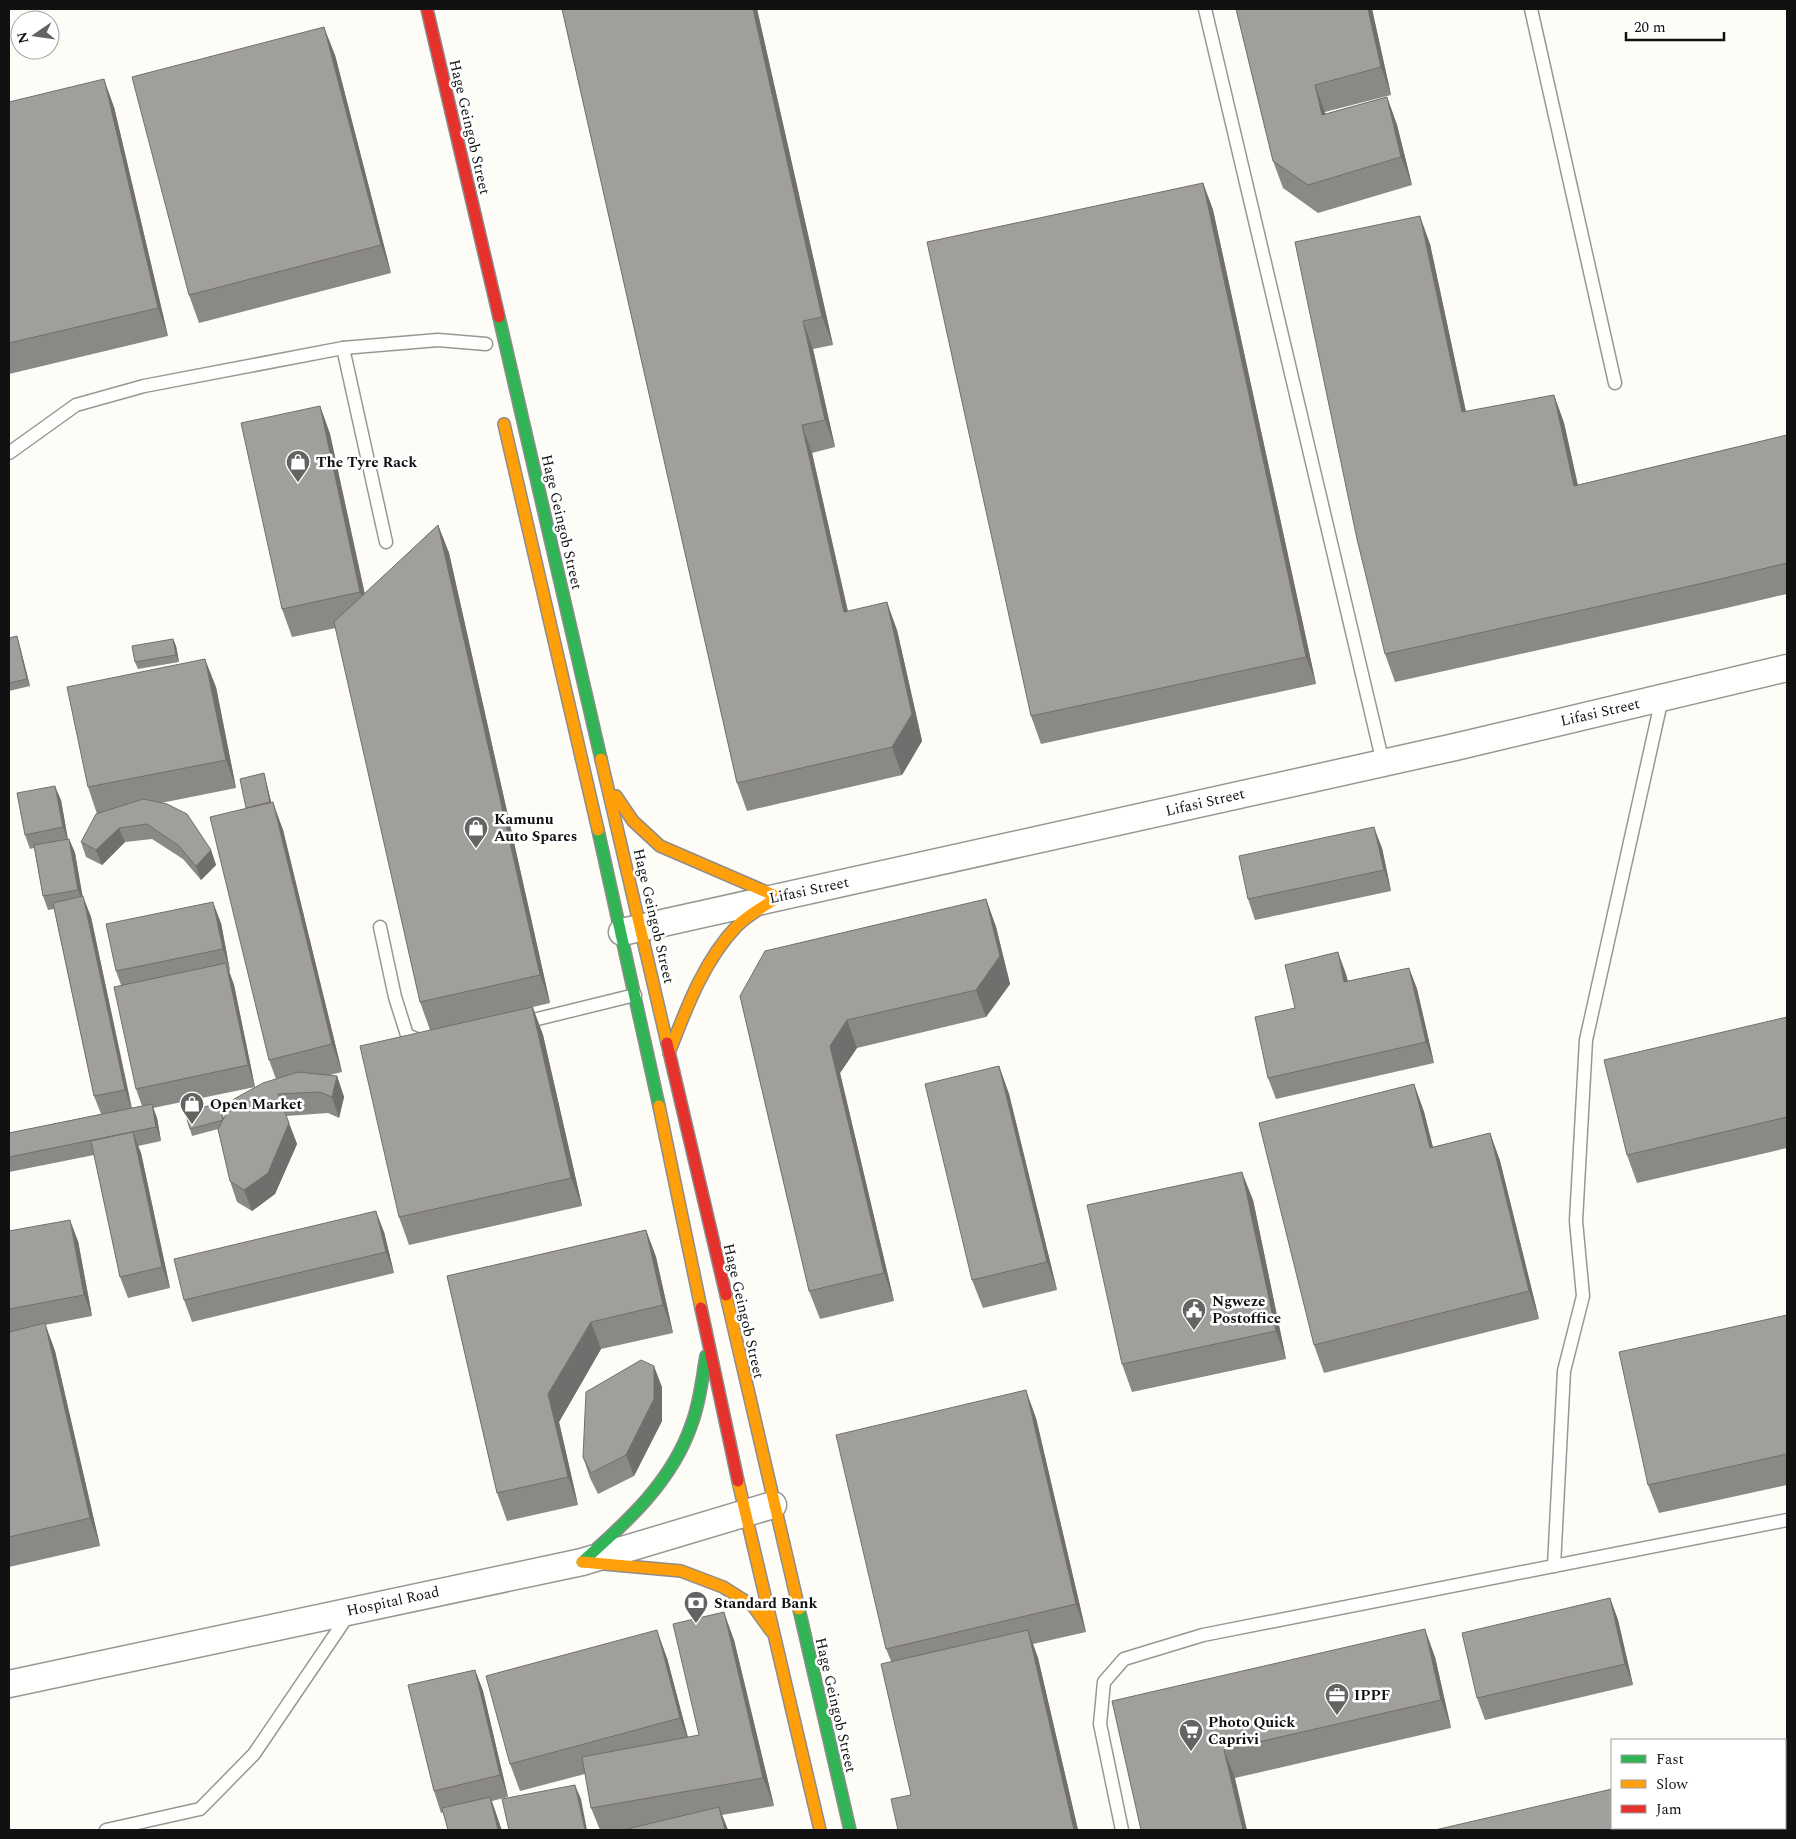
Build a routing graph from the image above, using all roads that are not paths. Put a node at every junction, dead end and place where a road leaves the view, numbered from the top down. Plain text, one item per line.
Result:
1 (425, 9) edge
2 (1206, 9) edge
3 (1531, 9) edge
4 (433, 86) dead end
5 (486, 344) dead end
6 (343, 348) junction
7 (1615, 384) dead end
8 (502, 412) dead end
9 (9, 453) edge
10 (386, 542) dead end
11 (1787, 668) edge
12 (1662, 698) junction
13 (1383, 763) junction
14 (608, 785) junction
15 (778, 897) junction
16 (380, 927) dead end
17 (632, 930) junction
18 (635, 995) junction
19 (510, 1026) edge
20 (434, 1044) edge
21 (669, 1052) junction
22 (708, 1341) junction
23 (773, 1505) junction
24 (745, 1513) junction
25 (1787, 1520) edge
26 (582, 1562) junction
27 (1554, 1566) junction
28 (351, 1611) junction
29 (775, 1636) junction
30 (9, 1684) edge
31 (106, 1830) edge
32 (820, 1830) edge
33 (850, 1830) edge
34 (1122, 1830) edge

1 - 4 street, Hage Geingob Street
1 - 14 street, Hage Geingob Street
2 - 13 lane
3 - 7 lane
5 - 6 lane
6 - 9 lane
6 - 10 lane
8 - 17 street, Hage Geingob Street
11 - 12 street, Lifasi Street
12 - 13 street, Lifasi Street
12 - 27 lane
13 - 15 street, Lifasi Street
14 - 15 street
14 - 17 street, Hage Geingob Street
15 - 17 street, Lifasi Street
15 - 21 street
16 - 20 lane
17 - 18 street, Hage Geingob Street
17 - 21 street, Hage Geingob Street
18 - 19 lane
18 - 22 street, Hage Geingob Street
21 - 23 street, Hage Geingob Street
22 - 24 street, Hage Geingob Street
22 - 26 street
23 - 24 street, Hospital Road
23 - 33 street, Hage Geingob Street
24 - 26 street, Hospital Road
24 - 29 street, Hage Geingob Street
25 - 27 lane
26 - 28 street, Hospital Road
26 - 29 street
27 - 34 lane
28 - 30 street, Hospital Road
28 - 31 lane
29 - 32 street, Hage Geingob Street

